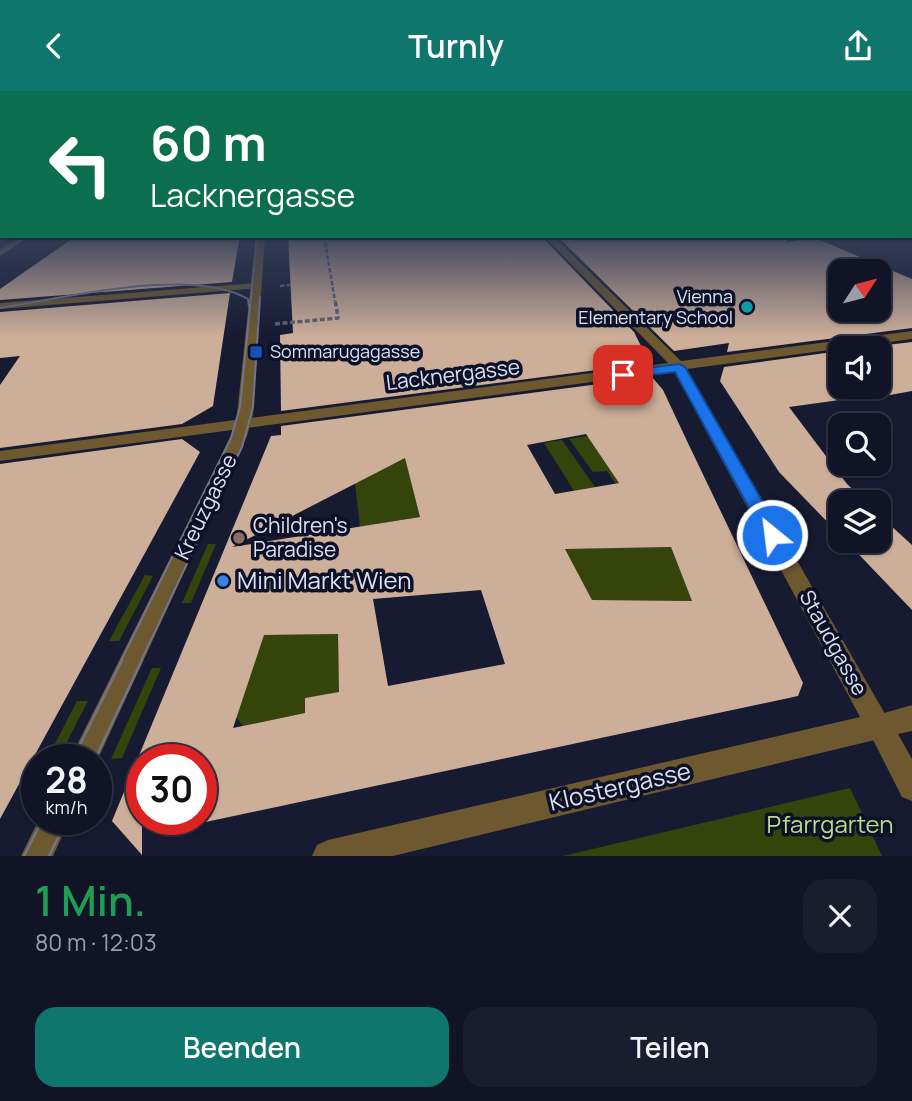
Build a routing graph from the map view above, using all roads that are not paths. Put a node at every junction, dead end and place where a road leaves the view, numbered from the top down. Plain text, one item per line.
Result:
1 (258, 265) edge
2 (577, 265) edge
3 (256, 286) junction
4 (0, 306) edge
5 (912, 335) edge
6 (679, 367) junction
7 (242, 424) junction
8 (0, 456) edge
9 (912, 718) edge
10 (879, 726) junction
11 (91, 744) edge
12 (912, 787) edge
13 (47, 835) edge
14 (37, 856) edge
15 (328, 856) edge

1 - 3 street, Kreuzgasse
2 - 6 street, Staudgasse
3 - 4 street
3 - 7 street, Kreuzgasse
5 - 6 street, Lacknergasse
6 - 7 street, Lacknergasse
6 - 10 street, Staudgasse
7 - 8 street, Lacknergasse
7 - 11 street, Kreuzgasse
9 - 10 street, Klostergasse
10 - 12 street, Staudgasse
10 - 15 street, Klostergasse
13 - 14 street

